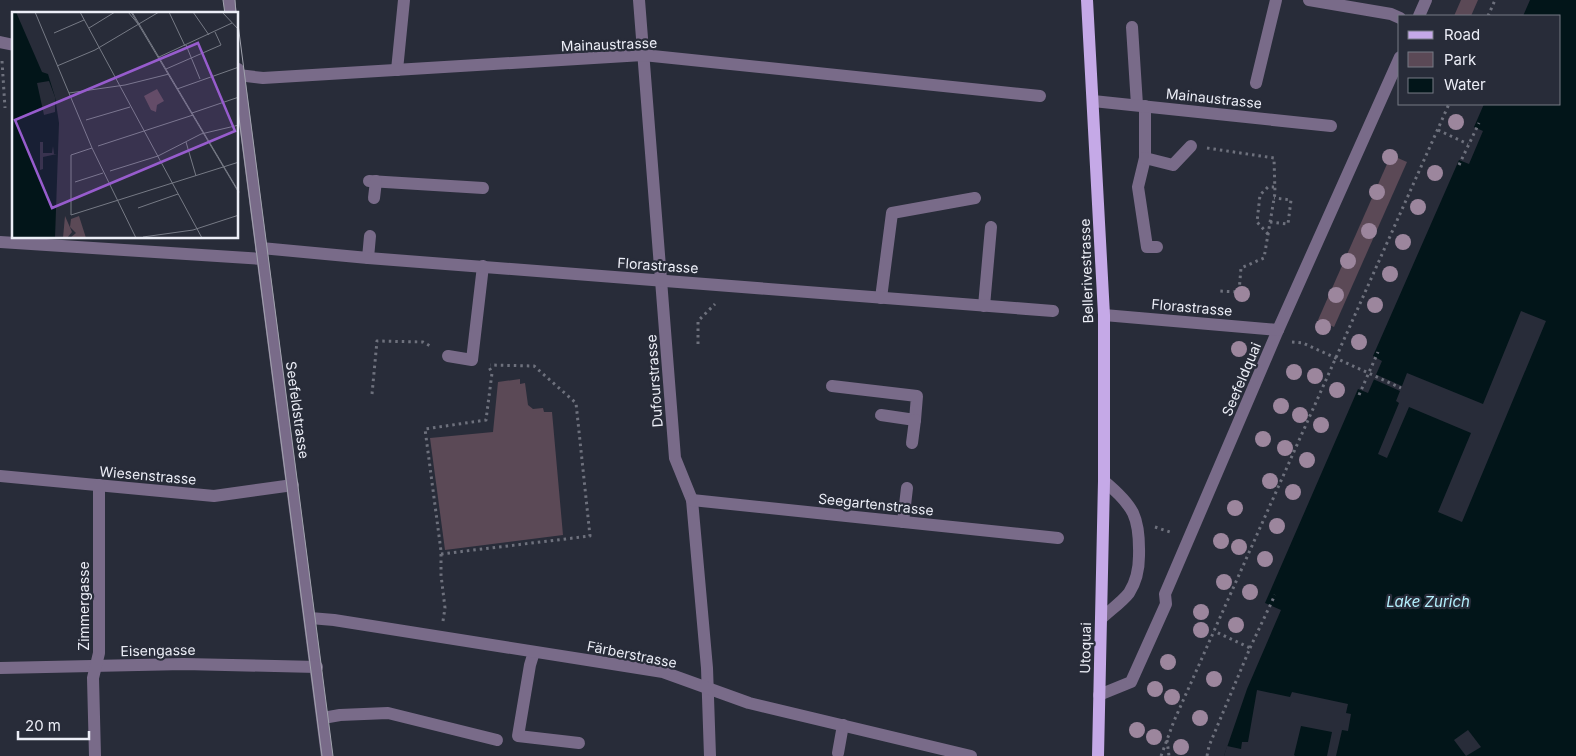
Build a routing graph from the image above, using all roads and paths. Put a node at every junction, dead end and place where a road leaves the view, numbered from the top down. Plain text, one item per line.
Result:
1 (404, 0) edge
2 (639, 0) edge
3 (1087, 0) edge
4 (1276, 0) edge
5 (1309, 0) edge
6 (1426, 0) edge
7 (1495, 0) edge
8 (1419, 15) edge
9 (1488, 15) edge
10 (1398, 17) edge
11 (1132, 27) dead end
12 (1, 47) edge
13 (643, 55) junction
14 (1398, 61) edge
15 (397, 70) junction
16 (239, 73) edge
17 (239, 81) edge
18 (1256, 83) dead end
19 (1040, 96) dead end
20 (1093, 100) junction
21 (1449, 105) edge
22 (1141, 106) junction
23 (5, 108) dead end
24 (1479, 123) dead end
25 (1331, 126) dead end
26 (1438, 130) junction
27 (1468, 144) junction
28 (1191, 146) joint
29 (1145, 158) junction
30 (1459, 165) dead end
31 (1274, 187) junction
32 (483, 188) dead end
33 (374, 198) dead end
34 (975, 198) dead end
35 (1274, 198) junction
36 (1270, 222) junction
37 (991, 227) dead end
38 (1268, 234) junction
39 (370, 236) dead end
40 (0, 242) edge
41 (1157, 247) dead end
42 (262, 254) junction
43 (368, 258) junction
44 (483, 266) junction
45 (661, 281) junction
46 (1219, 291) dead end
47 (881, 298) junction
48 (716, 302) dead end
49 (984, 306) junction
50 (1052, 311) dead end
51 (1104, 315) junction
52 (1278, 330) junction
53 (1303, 343) dead end
54 (698, 344) dead end
55 (1378, 352) dead end
56 (448, 356) joint
57 (1336, 358) junction
58 (1367, 373) junction
59 (832, 386) dead end
60 (1401, 388) dead end
61 (372, 394) dead end
62 (1358, 395) dead end
63 (882, 415) dead end
64 (915, 420) junction
65 (912, 443) dead end
66 (0, 476) edge
67 (1104, 481) junction
68 (99, 485) junction
69 (293, 485) junction
70 (907, 488) dead end
71 (692, 500) junction
72 (903, 522) junction
73 (1148, 524) dead end
74 (1177, 534) dead end
75 (1058, 538) dead end
76 (1102, 541) joint
77 (441, 554) junction
78 (1275, 596) dead end
79 (310, 618) junction
80 (1101, 619) junction
81 (443, 625) dead end
82 (1214, 631) junction
83 (1250, 648) junction
84 (534, 652) junction
85 (97, 666) junction
86 (317, 667) junction
87 (0, 668) edge
88 (707, 688) junction
89 (1099, 695) junction
90 (323, 718) junction
91 (843, 725) junction
92 (497, 740) dead end
93 (1167, 740) junction
94 (579, 743) dead end
95 (838, 754) dead end
96 (94, 756) edge
97 (327, 756) edge
98 (710, 756) edge
99 (971, 756) edge
100 (1098, 756) edge
101 (1161, 756) edge
102 (1169, 756) edge
103 (1207, 756) edge

1 - 15 street
2 - 13 street, Dufourstrasse
3 - 20 main road, Bellerivestrasse
4 - 18 street
5 - 10 street
6 - 8 street
7 - 9 path
11 - 22 street
12 - 23 path
13 - 15 street, Mainaustrasse
13 - 19 street, Mainaustrasse
13 - 45 street, Dufourstrasse
14 - 52 street, Seefeldquai
15 - 16 street, Mainaustrasse
17 - 42 street, Seefeldstrasse
20 - 22 street, Mainaustrasse
20 - 51 main road, Bellerivestrasse
21 - 26 path
22 - 25 street, Mainaustrasse
22 - 29 street
24 - 27 path
26 - 27 path
26 - 57 path
27 - 30 path
28 - 29 street
28 - 31 path
29 - 41 street
31 - 35 path
31 - 38 path
32 - 33 street
34 - 47 street
35 - 36 path
35 - 36 path
36 - 38 path
37 - 49 street
38 - 46 path
39 - 43 street
40 - 42 street, Florastrasse
42 - 43 street, Florastrasse
42 - 69 street, Seefeldstrasse
43 - 44 street, Florastrasse
44 - 45 street, Florastrasse
44 - 56 street
45 - 47 street, Florastrasse
45 - 71 street, Dufourstrasse
47 - 49 street, Florastrasse
48 - 54 path
49 - 50 street, Florastrasse
51 - 52 street, Florastrasse
51 - 67 main road, Bellerivestrasse
52 - 89 street, Seefeldquai
53 - 57 path
55 - 58 path
56 - 61 path
57 - 58 path
57 - 82 path
58 - 60 path
58 - 62 path
59 - 64 street
63 - 64 street
64 - 65 street
66 - 68 street, Wiesenstrasse
67 - 76 main road, Bellerivestrasse
67 - 80 street
68 - 69 street, Wiesenstrasse
68 - 85 street, Zimmergasse
69 - 79 street, Seefeldstrasse
70 - 72 street
71 - 72 street, Seegartenstrasse
71 - 88 street, Dufourstrasse
72 - 75 street, Seegartenstrasse
73 - 74 path
76 - 80 main road, Utoquai
77 - 77 path
77 - 81 path
78 - 83 path
79 - 84 street, Färberstrasse
79 - 86 street, Seefeldstrasse
80 - 89 main road, Utoquai
82 - 83 path
82 - 93 path
83 - 103 path
84 - 88 street, Färberstrasse
84 - 94 street
85 - 86 street, Eisengasse
85 - 87 street, Eisengasse
85 - 96 street, Zimmergasse
86 - 90 street, Seefeldstrasse
88 - 91 street, Färberstrasse
88 - 98 street, Dufourstrasse
89 - 100 main road, Utoquai
90 - 92 street
90 - 97 street, Seefeldstrasse
91 - 95 street
91 - 99 street, Färberstrasse
93 - 101 path
93 - 102 path

